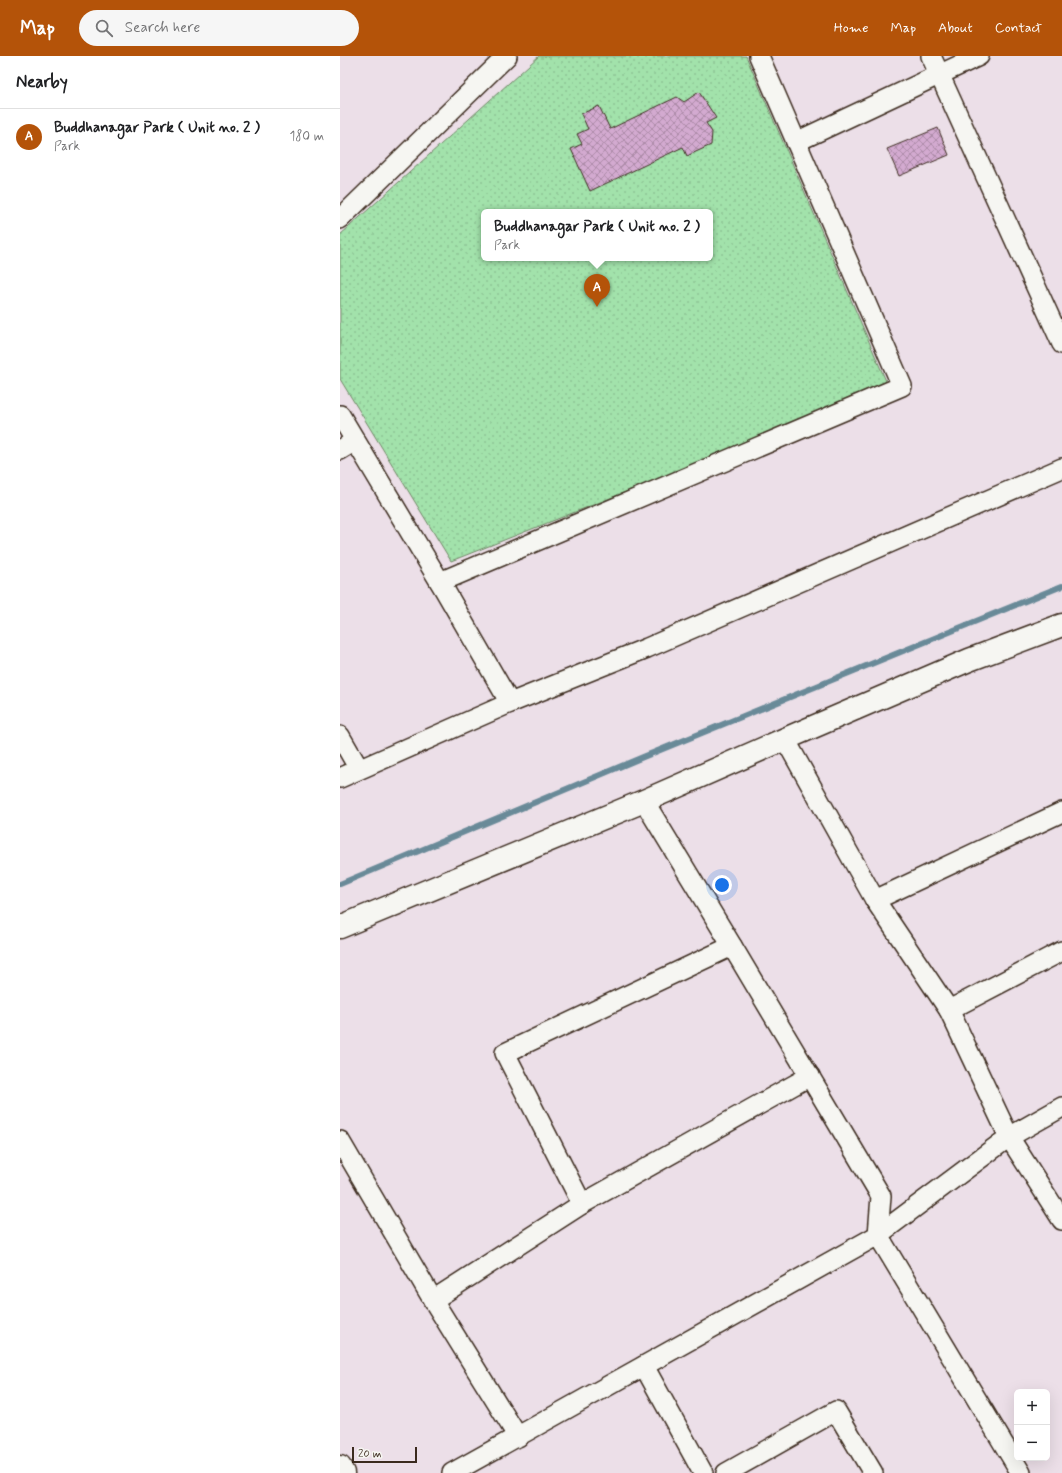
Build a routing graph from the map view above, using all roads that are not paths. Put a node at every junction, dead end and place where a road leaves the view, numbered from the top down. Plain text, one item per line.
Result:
1 (507, 56) edge
2 (759, 56) edge
3 (931, 56) edge
4 (979, 56) edge
5 (939, 75) junction
6 (796, 142) junction
7 (340, 219) edge
8 (1062, 344) edge
9 (340, 415) edge
10 (348, 445) edge
11 (1062, 468) edge
12 (440, 582) junction
13 (1062, 625) edge
14 (510, 703) junction
15 (340, 736) edge
16 (785, 738) junction
17 (358, 769) junction
18 (340, 778) edge
19 (644, 801) junction
20 (1062, 812) edge
21 (875, 900) junction
22 (340, 927) edge
23 (732, 946) junction
24 (1062, 951) edge
25 (949, 1010) junction
26 (810, 1076) junction
27 (1062, 1107) edge
28 (1009, 1137) junction
29 (340, 1141) edge
30 (582, 1204) junction
31 (1062, 1220) edge
32 (878, 1235) junction
33 (433, 1300) junction
34 (644, 1366) junction
35 (518, 1437) junction
36 (340, 1467) edge
37 (343, 1473) edge
38 (452, 1473) edge
39 (703, 1473) edge
40 (726, 1473) edge
41 (873, 1473) edge
42 (1021, 1473) edge

1 - 7 street
2 - 6 street
3 - 5 street
4 - 5 street
5 - 6 street
5 - 8 street
6 - 12 street
9 - 10 street
10 - 12 street
11 - 14 street
12 - 14 street
13 - 16 street
14 - 17 street
15 - 17 street
16 - 19 street
16 - 21 street
17 - 18 street
19 - 22 street
19 - 23 street
20 - 21 street
21 - 25 street
23 - 26 street
23 - 30 street
24 - 25 street
25 - 28 street
26 - 30 street
26 - 32 street
27 - 28 street
28 - 31 street
28 - 32 street
29 - 33 street
30 - 33 street
32 - 34 street
32 - 42 street
33 - 35 street
34 - 35 street
34 - 39 street
35 - 38 street
36 - 37 street
40 - 41 street

